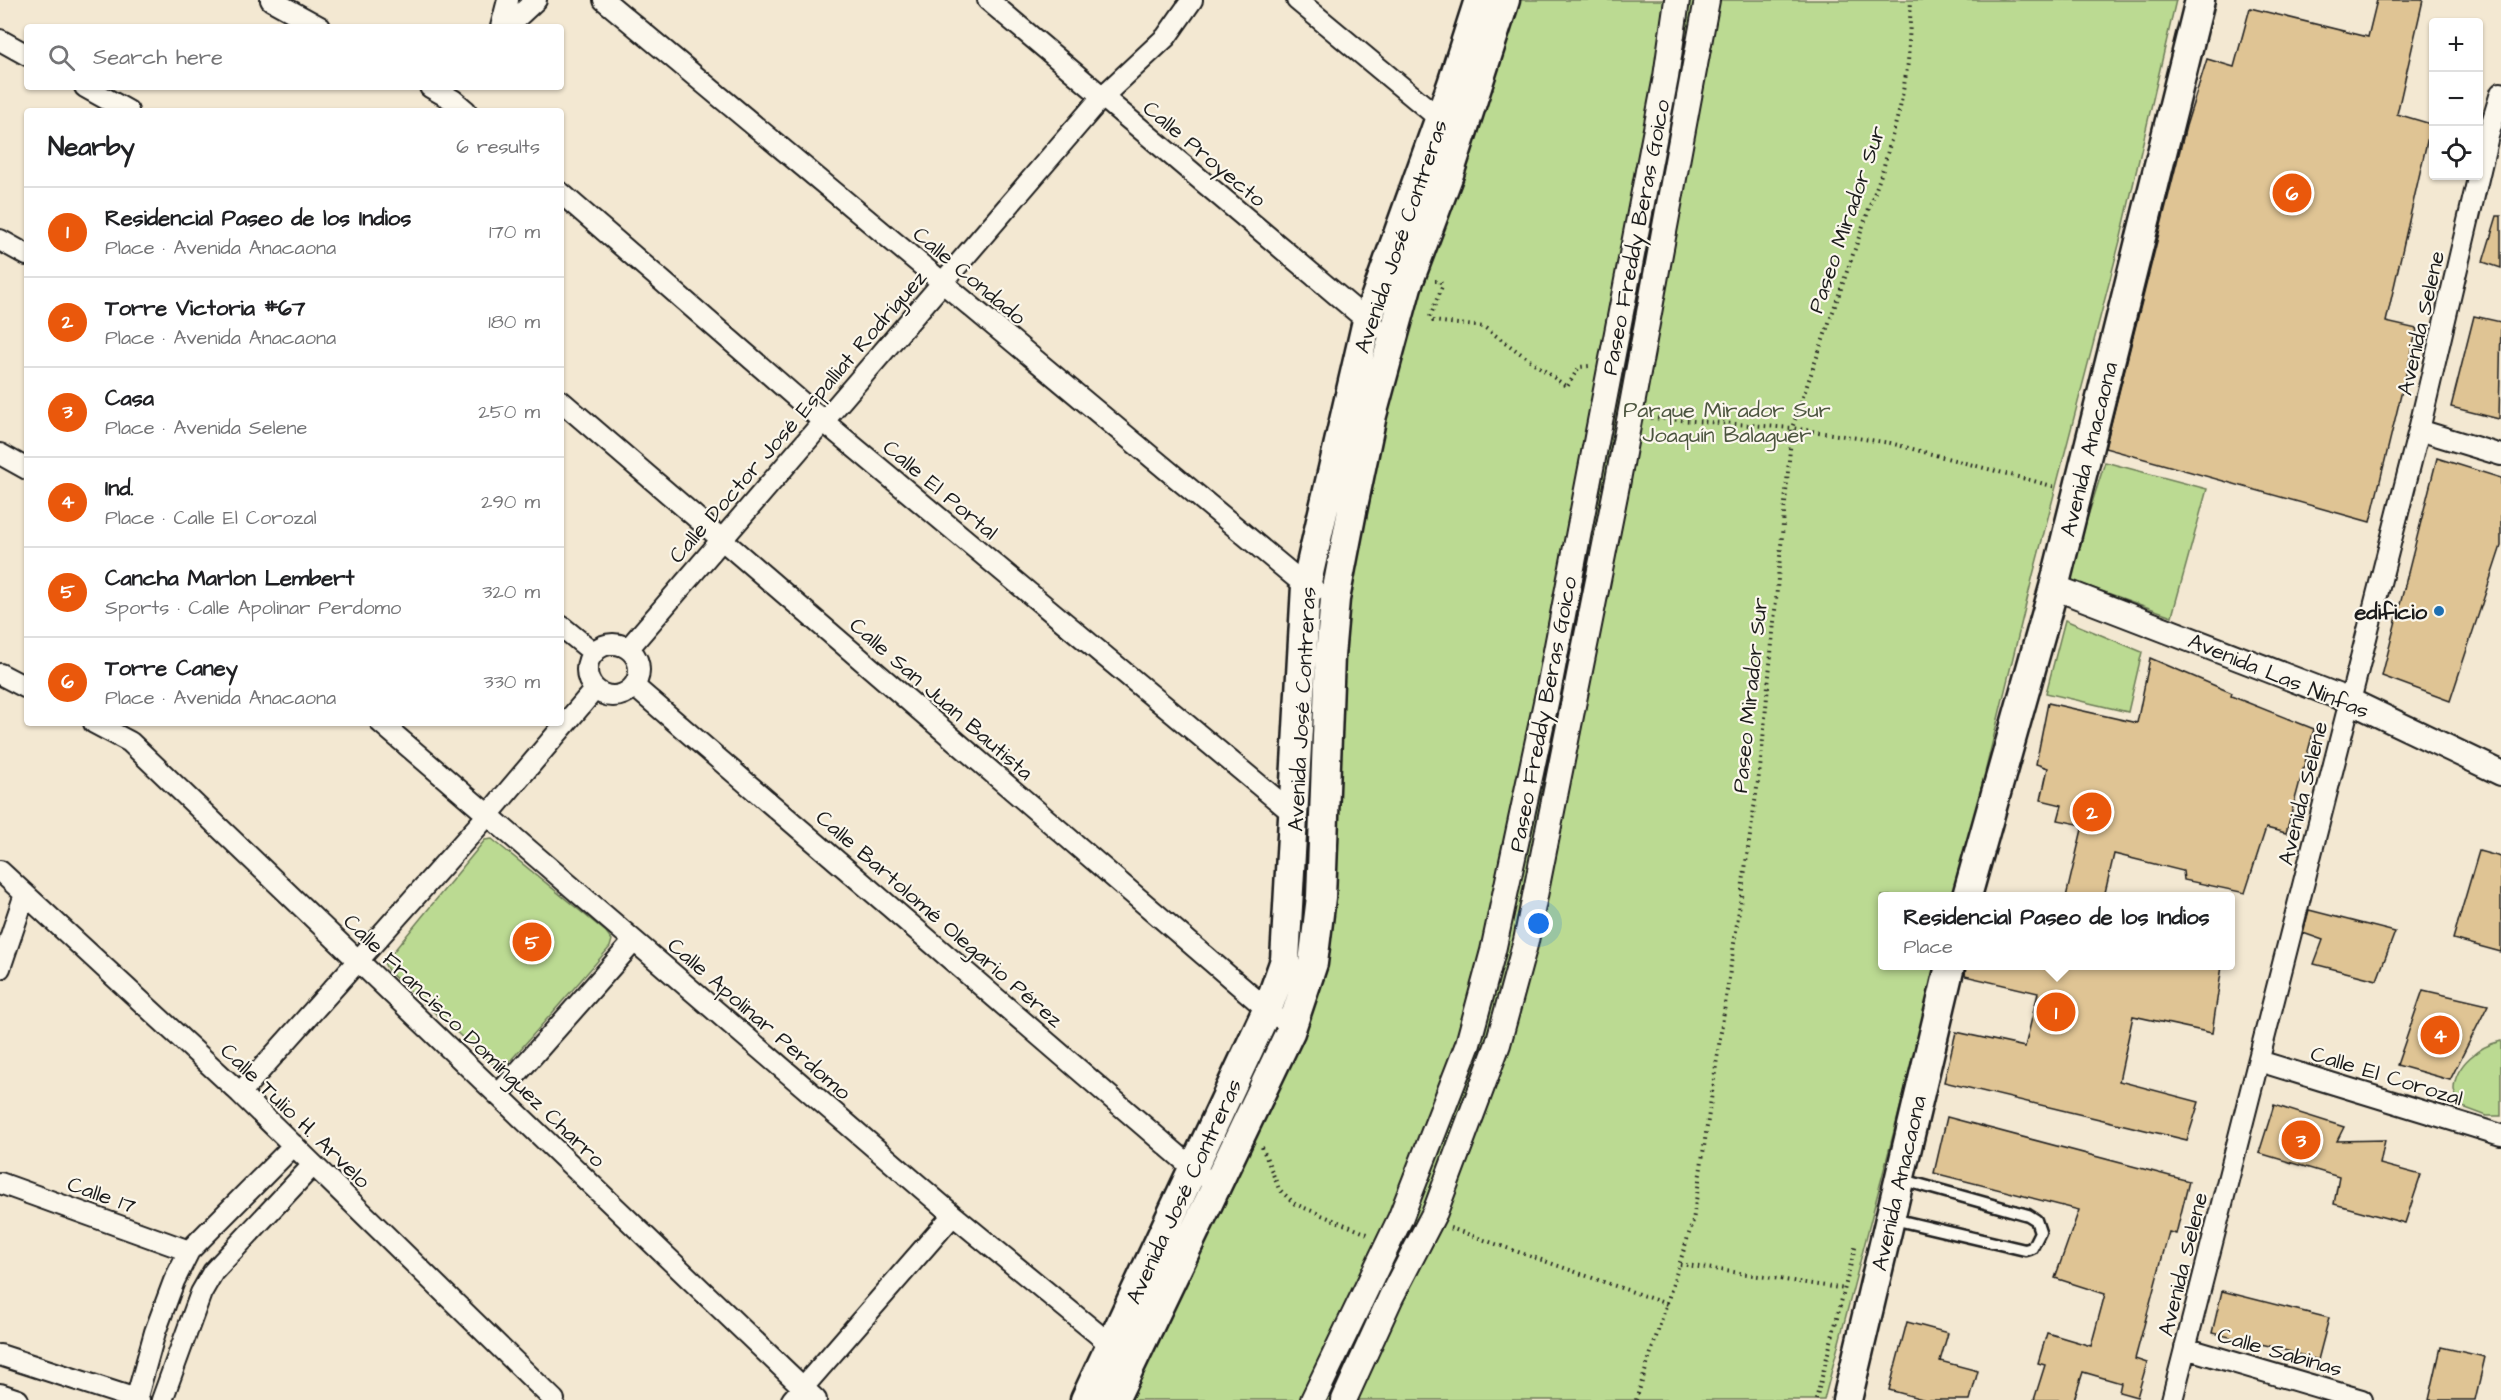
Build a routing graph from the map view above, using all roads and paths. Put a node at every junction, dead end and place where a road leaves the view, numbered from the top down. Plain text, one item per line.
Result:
1 (271, 0) edge
2 (508, 0) edge
3 (536, 0) edge
4 (603, 0) edge
5 (988, 0) edge
6 (1192, 0) edge
7 (1297, 0) edge
8 (1479, 0) edge
9 (1504, 0) edge
10 (1677, 0) edge
11 (1707, 0) edge
12 (1911, 0) edge
13 (2200, 0) edge
14 (315, 24) edge
15 (502, 24) edge
16 (510, 24) edge
17 (0, 40) edge
18 (24, 53) edge
19 (90, 90) edge
20 (438, 90) edge
21 (2501, 93) edge
22 (1101, 98) junction
23 (461, 99) edge
24 (123, 108) edge
25 (1440, 119) junction
26 (2495, 138) edge
27 (564, 197) edge
28 (0, 240) edge
29 (24, 253) edge
30 (1411, 277) junction
31 (943, 283) junction
32 (1367, 321) junction
33 (1392, 342) junction
34 (1609, 369) junction
35 (564, 404) edge
36 (1602, 409) junction
37 (1636, 415) junction
38 (823, 421) junction
39 (1792, 428) junction
40 (2420, 430) junction
41 (0, 454) edge
42 (2501, 455) edge
43 (24, 467) edge
44 (2060, 488) dead end
45 (723, 539) junction
46 (1306, 586) junction
47 (2054, 587) junction
48 (1335, 599) junction
49 (564, 628) edge
50 (628, 649) junction
51 (594, 653) junction
52 (0, 674) edge
53 (24, 686) edge
54 (634, 686) junction
55 (595, 689) junction
56 (2350, 701) junction
57 (564, 725) edge
58 (100, 726) edge
59 (384, 726) edge
60 (564, 726) edge
61 (2501, 773) edge
62 (1295, 815) junction
63 (487, 816) junction
64 (0, 871) edge
65 (1968, 892) edge
66 (25, 894) junction
67 (634, 941) junction
68 (357, 959) junction
69 (0, 968) edge
70 (1949, 970) edge
71 (1268, 1008) junction
72 (1290, 1032) junction
73 (2259, 1061) junction
74 (240, 1093) junction
75 (498, 1095) junction
76 (1250, 1114) junction
77 (2501, 1135) edge
78 (294, 1145) junction
79 (313, 1165) junction
80 (1193, 1168) junction
81 (1899, 1179) junction
82 (0, 1183) edge
83 (1215, 1186) junction
84 (952, 1215) junction
85 (1889, 1218) junction
86 (1442, 1225) dead end
87 (1388, 1243) junction
88 (189, 1251) junction
89 (1680, 1264) junction
90 (1872, 1293) junction
91 (1667, 1304) junction
92 (1111, 1345) junction
93 (2185, 1348) junction
94 (0, 1355) edge
95 (0, 1394) edge
96 (804, 1396) edge
97 (2350, 1398) edge
98 (18, 1400) edge
99 (137, 1400) edge
100 (162, 1400) edge
101 (554, 1400) edge
102 (1085, 1400) edge
103 (1114, 1400) edge
104 (1312, 1400) edge
105 (1344, 1400) edge
106 (1636, 1400) edge
107 (1847, 1400) edge
108 (2172, 1400) edge

1 - 14 street
2 - 15 street
3 - 16 street
4 - 31 street, Calle Condado
5 - 22 street, Calle Proyecto
6 - 22 street, Calle Doctor José Espalliat Rodríguez
7 - 25 street
8 - 25 main road, Avenida José Contreras
9 - 30 main road, Avenida José Contreras
10 - 34 street, Paseo Freddy Beras Goico
11 - 37 street, Paseo Freddy Beras Goico
12 - 39 path, Paseo Mirador Sur
13 - 47 main road, Avenida Anacaona
17 - 18 street
19 - 24 street
20 - 23 street
21 - 26 street, Avenida Selene
22 - 31 street, Calle Doctor José Espalliat Rodríguez
22 - 32 street, Calle Proyecto
25 - 32 main road, Avenida José Contreras
26 - 40 street, Avenida Selene
27 - 38 street, Calle El Portal
28 - 29 street
30 - 33 main road, Avenida José Contreras
30 - 34 path
31 - 38 street, Calle Doctor José Espalliat Rodríguez
31 - 46 street, Calle Condado
32 - 33 street, Calle Proyecto
32 - 46 main road, Avenida José Contreras
33 - 48 main road, Avenida José Contreras
34 - 36 street, Paseo Freddy Beras Goico
35 - 45 street, Calle San Juan Bautista
36 - 37 street
36 - 87 street, Paseo Freddy Beras Goico
37 - 39 path
37 - 105 street, Paseo Freddy Beras Goico
38 - 45 street, Calle Doctor José Espalliat Rodríguez
38 - 62 street, Calle El Portal
39 - 44 path
39 - 89 path, Paseo Mirador Sur
40 - 42 street
40 - 56 street, Avenida Selene
41 - 43 street
45 - 50 street, Calle Doctor José Espalliat Rodríguez
45 - 71 street, Calle San Juan Bautista
46 - 48 street, Calle Condado
46 - 62 main road, Avenida José Contreras
47 - 56 street, Avenida Las Ninfas
47 - 65 main road, Avenida Anacaona
48 - 72 main road, Avenida José Contreras
49 - 51 street
50 - 51 street
50 - 54 street
51 - 55 street
52 - 53 street
54 - 55 street
54 - 80 street, Calle Bartolomé Olegario Pérez
55 - 57 street
56 - 61 street, Avenida Las Ninfas
56 - 73 street, Avenida Selene
58 - 68 street, Calle Francisco Domínguez Charro
59 - 63 street, Calle Apolinar Perdomo
60 - 63 street
62 - 71 main road, Avenida José Contreras
63 - 67 street, Calle Apolinar Perdomo
63 - 68 street
64 - 66 street, Calle Tulio H. Arvelo
66 - 69 street
66 - 74 street, Calle Tulio H. Arvelo
67 - 75 street
67 - 84 street, Calle Apolinar Perdomo
68 - 74 street
68 - 75 street, Calle Francisco Domínguez Charro
70 - 81 main road, Avenida Anacaona
71 - 72 street, Calle San Juan Bautista
71 - 80 main road, Avenida José Contreras
72 - 76 main road, Avenida José Contreras
73 - 77 street, Calle El Corozal
73 - 93 street, Avenida Selene
74 - 78 street, Calle Tulio H. Arvelo
75 - 96 street, Calle Francisco Domínguez Charro
76 - 83 main road, Avenida José Contreras
76 - 87 path
78 - 79 street, Calle Tulio H. Arvelo
78 - 88 street
79 - 100 street
79 - 101 street, Calle Tulio H. Arvelo
80 - 83 street, Calle Bartolomé Olegario Pérez
80 - 92 main road, Avenida José Contreras
81 - 85 main road, Avenida Anacaona
81 - 85 lane
82 - 88 street, Calle 17
83 - 103 main road, Avenida José Contreras
84 - 92 street, Calle Apolinar Perdomo
84 - 96 street
85 - 90 main road, Avenida Anacaona
86 - 91 path
87 - 104 street, Paseo Freddy Beras Goico
88 - 99 street
89 - 90 path
89 - 91 path, Paseo Mirador Sur
90 - 107 main road, Avenida Anacaona
91 - 106 path, Paseo Mirador Sur
92 - 102 main road, Avenida José Contreras
93 - 97 street, Calle Sabinas
93 - 108 street, Avenida Selene
94 - 99 street
95 - 98 street

